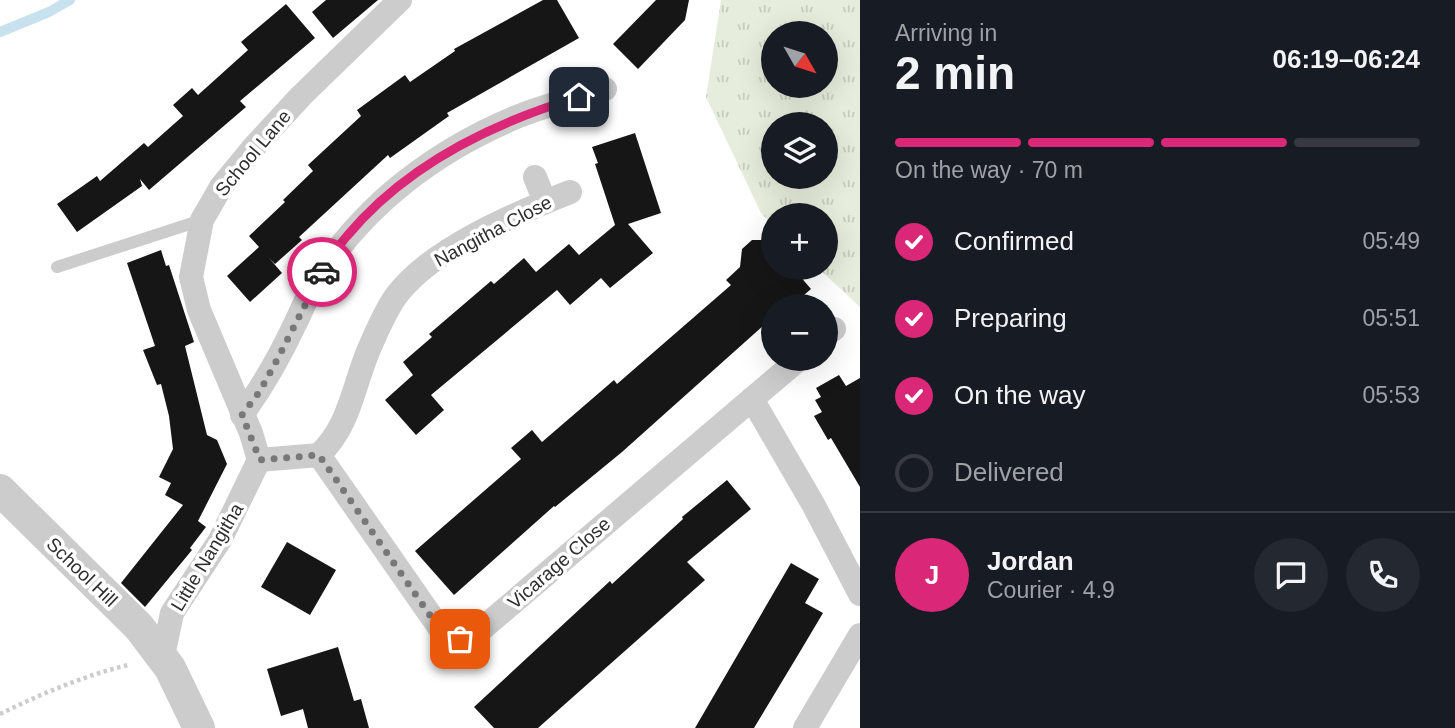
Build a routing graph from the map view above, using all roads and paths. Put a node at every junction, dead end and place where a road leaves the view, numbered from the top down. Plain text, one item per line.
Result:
1 (400, 0) edge
2 (605, 89) dead end
3 (535, 177) dead end
4 (570, 192) dead end
5 (545, 202) junction
6 (202, 220) junction
7 (57, 267) dead end
8 (785, 371) edge
9 (752, 399) junction
10 (242, 415) junction
11 (319, 455) junction
12 (260, 460) junction
13 (0, 490) edge
14 (860, 594) edge
15 (860, 635) edge
16 (163, 656) junction
17 (0, 714) edge
18 (199, 728) edge
19 (806, 728) edge

1 - 6 street, School Lane
2 - 10 street
3 - 5 street
4 - 5 street, Nangitha Close
5 - 11 street, Nangitha Close
6 - 7 lane
6 - 10 street, School Lane
8 - 9 street, Vicarage Close
9 - 11 street, Vicarage Close
9 - 14 street
10 - 12 street, School Lane
11 - 12 street
12 - 16 street, Little Nangitha
13 - 16 street, School Hill
15 - 19 street
16 - 17 path
16 - 18 street, School Hill

